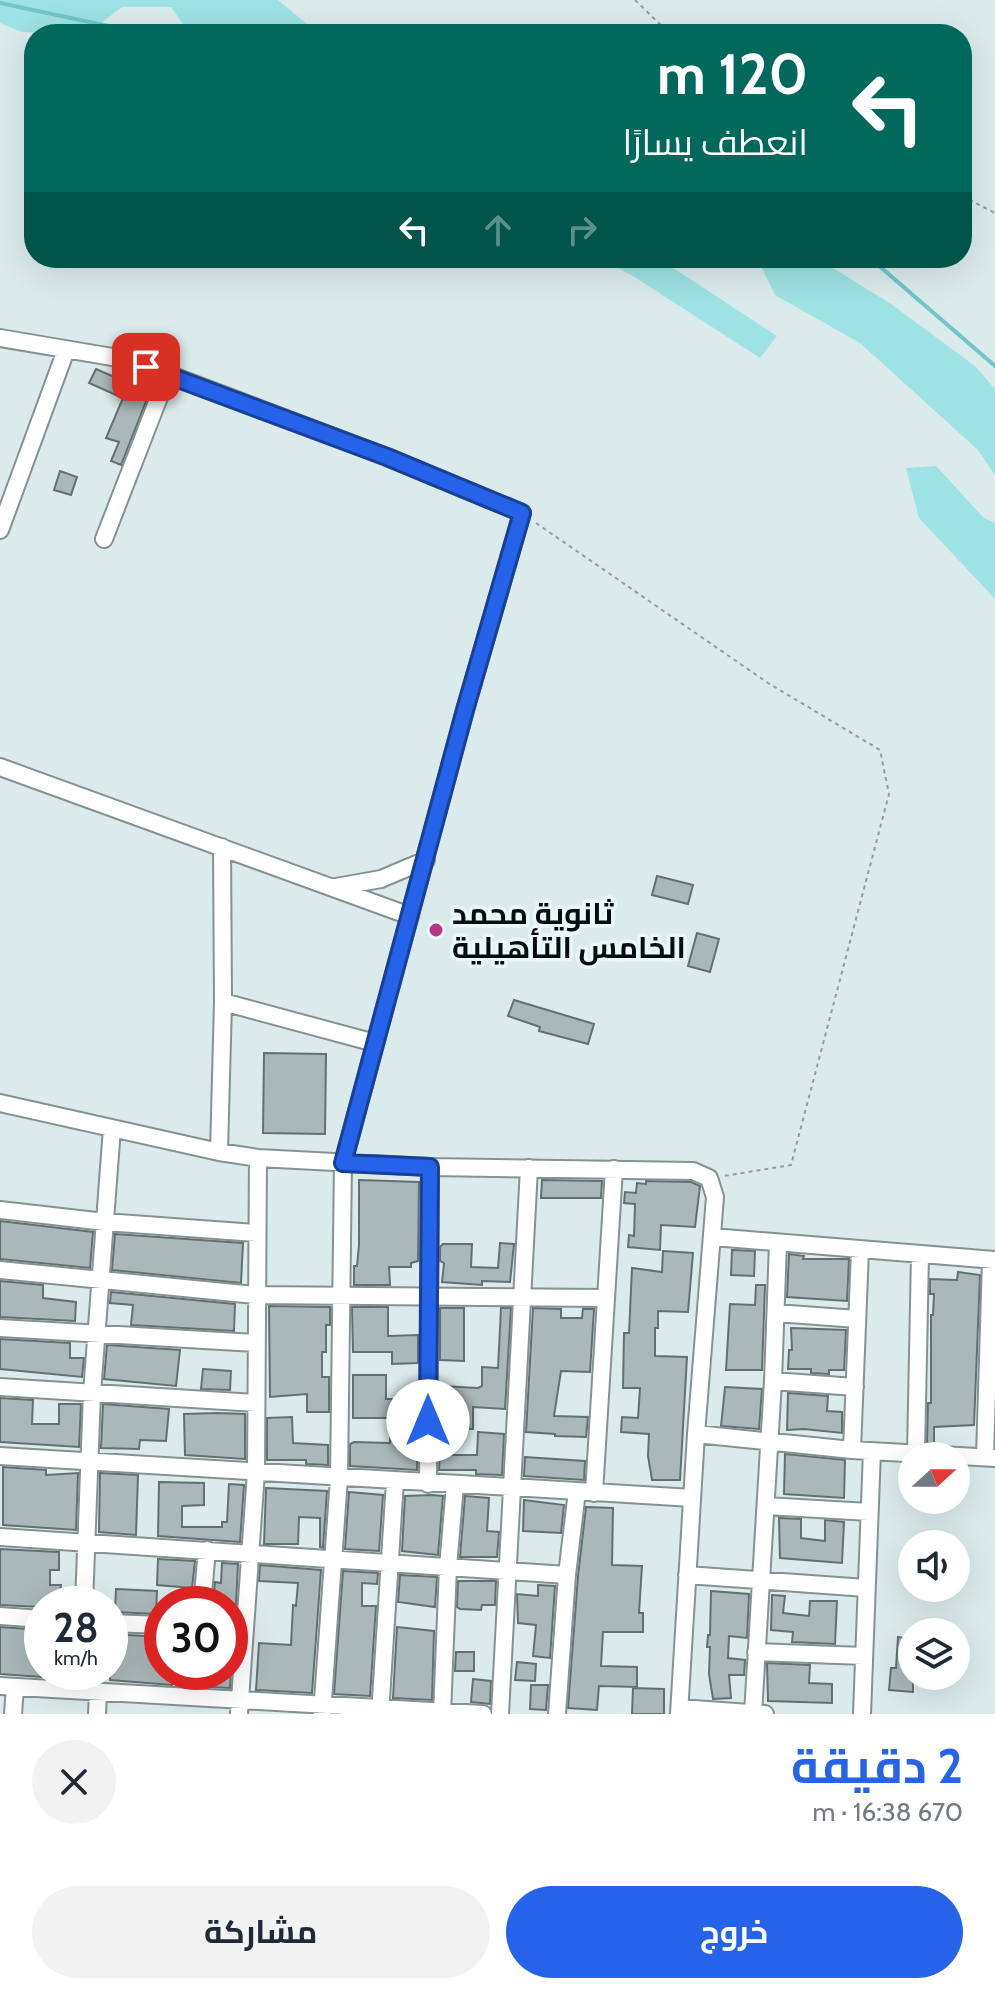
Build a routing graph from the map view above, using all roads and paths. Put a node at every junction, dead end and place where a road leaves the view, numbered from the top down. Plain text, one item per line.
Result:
1 (635, 0) edge
2 (660, 24) edge
3 (972, 201) edge
4 (995, 213) edge
5 (0, 338) edge
6 (66, 350) junction
7 (168, 374) junction
8 (522, 513) junction
9 (2, 521) edge
10 (104, 539) dead end
11 (0, 767) edge
12 (222, 847) junction
13 (426, 860) junction
14 (334, 887) junction
15 (410, 916) junction
16 (223, 1002) junction
17 (375, 1043) junction
18 (0, 1103) edge
19 (112, 1128) junction
20 (219, 1152) junction
21 (258, 1158) junction
22 (343, 1163) junction
23 (430, 1167) junction
24 (529, 1168) junction
25 (614, 1169) junction
26 (709, 1178) junction
27 (0, 1210) edge
28 (105, 1222) junction
29 (256, 1233) junction
30 (713, 1237) junction
31 (778, 1243) junction
32 (860, 1250) junction
33 (920, 1254) junction
34 (993, 1260) edge
35 (0, 1270) edge
36 (102, 1280) junction
37 (342, 1294) junction
38 (255, 1295) junction
39 (428, 1295) junction
40 (523, 1296) junction
41 (606, 1298) junction
42 (776, 1313) junction
43 (857, 1319) junction
44 (0, 1328) edge
45 (97, 1332) junction
46 (992, 1334) edge
47 (255, 1343) junction
48 (773, 1381) junction
49 (0, 1387) edge
50 (855, 1387) junction
51 (92, 1393) junction
52 (991, 1395) edge
53 (256, 1403) junction
54 (696, 1434) junction
55 (769, 1442) junction
56 (916, 1442) edge
57 (852, 1450) junction
58 (872, 1451) junction
59 (898, 1453) edge
60 (0, 1456) edge
61 (970, 1456) edge
62 (990, 1457) edge
63 (90, 1462) junction
64 (256, 1472) junction
65 (339, 1478) junction
66 (395, 1481) junction
67 (428, 1484) junction
68 (455, 1485) junction
69 (512, 1487) junction
70 (577, 1491) junction
71 (594, 1493) junction
72 (692, 1498) junction
73 (766, 1506) junction
74 (869, 1512) junction
75 (0, 1537) edge
76 (88, 1542) junction
77 (207, 1550) junction
78 (250, 1553) junction
79 (334, 1558) junction
80 (390, 1563) junction
81 (448, 1567) junction
82 (507, 1570) junction
83 (567, 1575) junction
84 (687, 1575) junction
85 (761, 1580) junction
86 (85, 1586) edge
87 (204, 1586) edge
88 (866, 1588) junction
89 (0, 1616) edge
90 (24, 1618) edge
91 (756, 1652) junction
92 (864, 1656) junction
93 (7, 1686) edge
94 (80, 1690) edge
95 (98, 1692) junction
96 (239, 1707) edge
97 (322, 1709) edge
98 (380, 1710) edge
99 (679, 1711) edge
100 (442, 1713) edge
101 (13, 1714) edge
102 (97, 1714) edge
103 (483, 1714) edge
104 (500, 1714) edge
105 (557, 1714) edge
106 (753, 1714) edge
107 (765, 1714) edge
108 (862, 1714) edge

1 - 2 path
3 - 4 path
5 - 6 street
6 - 7 street
6 - 9 street
7 - 8 street
7 - 10 street
8 - 13 street
8 - 26 path
11 - 12 street
12 - 14 street
12 - 16 street
13 - 14 street
13 - 15 street
14 - 15 street
15 - 17 street
16 - 17 street
16 - 20 street
17 - 22 street
18 - 19 street
19 - 20 street
19 - 28 street
20 - 21 street
21 - 22 street
21 - 29 street
22 - 23 street
22 - 37 street
23 - 24 street
23 - 39 street
24 - 25 street
24 - 40 street
25 - 26 street
25 - 41 street
26 - 30 street
27 - 28 street
28 - 29 street
28 - 36 street
29 - 38 street
30 - 31 street
30 - 54 street
31 - 32 street
31 - 42 street
32 - 33 street
32 - 43 street
33 - 34 street
33 - 56 street
34 - 46 street
35 - 36 street
36 - 38 street
36 - 45 street
37 - 38 street
37 - 39 street
37 - 65 street
38 - 47 street
39 - 40 street
39 - 67 street
40 - 41 street
40 - 69 street
41 - 71 street
42 - 43 street
42 - 48 street
43 - 50 street
44 - 45 street
45 - 47 street
45 - 51 street
46 - 52 street
47 - 53 street
48 - 50 street
48 - 55 street
49 - 51 street
50 - 57 street
51 - 53 street
51 - 63 street
52 - 62 street
53 - 64 street
54 - 55 street
54 - 72 street
55 - 57 street
55 - 73 street
57 - 58 street
58 - 59 street
58 - 74 street
60 - 63 street
61 - 62 street
63 - 64 street
63 - 76 street
64 - 65 street
64 - 78 street
65 - 66 street
65 - 79 street
66 - 67 street
66 - 80 street
67 - 68 street
68 - 69 street
68 - 81 street
69 - 70 street
69 - 82 street
70 - 71 street
70 - 83 street
71 - 72 street
72 - 84 street
73 - 74 street
73 - 85 street
74 - 88 street
75 - 76 street
76 - 77 street
76 - 86 street
77 - 78 street
77 - 87 street
78 - 79 street
78 - 96 street
79 - 80 street
79 - 97 street
80 - 81 street
80 - 98 street
81 - 82 street
81 - 100 street
82 - 83 street
82 - 104 street
83 - 105 street
84 - 85 street
84 - 99 street
85 - 88 street
85 - 91 street
88 - 92 street
89 - 90 street
91 - 92 street
91 - 106 street
92 - 108 street
93 - 101 street
94 - 95 street
95 - 96 street
95 - 102 street
96 - 97 street
97 - 98 street
98 - 100 street
99 - 106 street
100 - 103 street
106 - 107 street

